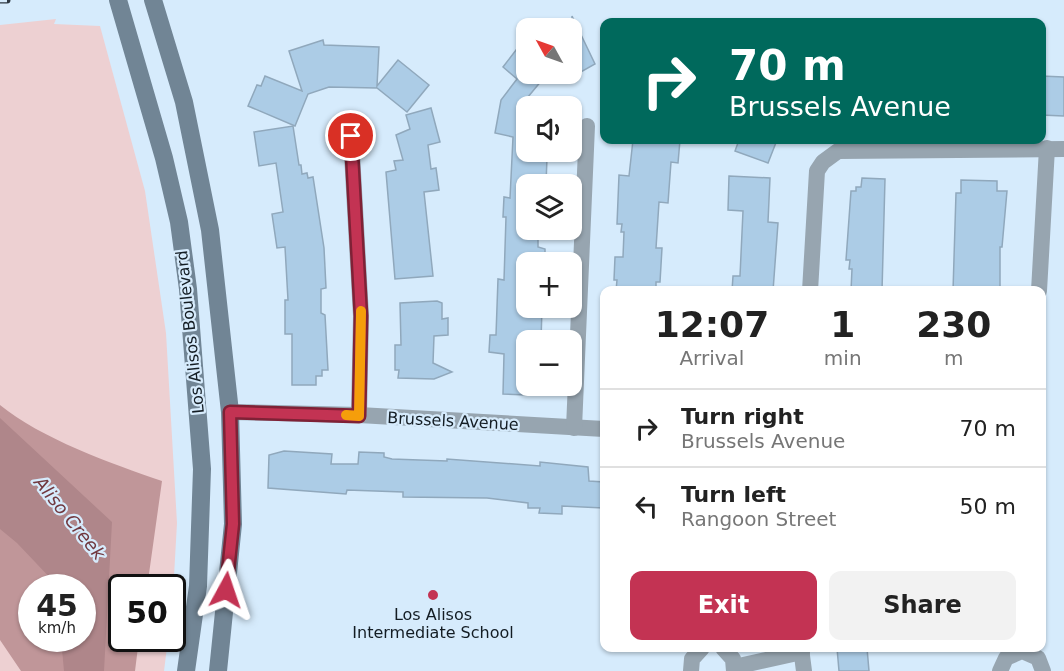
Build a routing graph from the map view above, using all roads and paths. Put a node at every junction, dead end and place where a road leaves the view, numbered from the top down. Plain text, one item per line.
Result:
1 (118, 0) edge
2 (153, 0) edge
3 (587, 126) dead end
4 (351, 136) dead end
5 (1047, 148) junction
6 (1064, 149) edge
7 (810, 286) edge
8 (1039, 286) edge
9 (230, 412) junction
10 (359, 416) junction
11 (573, 428) junction
12 (600, 429) edge
13 (698, 652) edge
14 (727, 652) edge
15 (794, 652) edge
16 (801, 652) edge
17 (1020, 652) edge
18 (1024, 652) edge
19 (734, 669) edge
20 (186, 671) edge
21 (218, 671) edge
22 (691, 671) edge
23 (804, 671) edge
24 (1000, 671) edge
25 (1043, 671) edge

1 - 20 main road, Los Alisos Boulevard
2 - 9 main road, Los Alisos Boulevard
3 - 11 street
4 - 10 street
5 - 6 street
5 - 7 street
5 - 8 street
9 - 10 street, Brussels Avenue
9 - 21 main road, Los Alisos Boulevard
10 - 11 street, Brussels Avenue
11 - 12 street, Brussels Avenue
13 - 22 street
14 - 19 street
15 - 19 street
16 - 23 street
17 - 24 street
18 - 25 street

